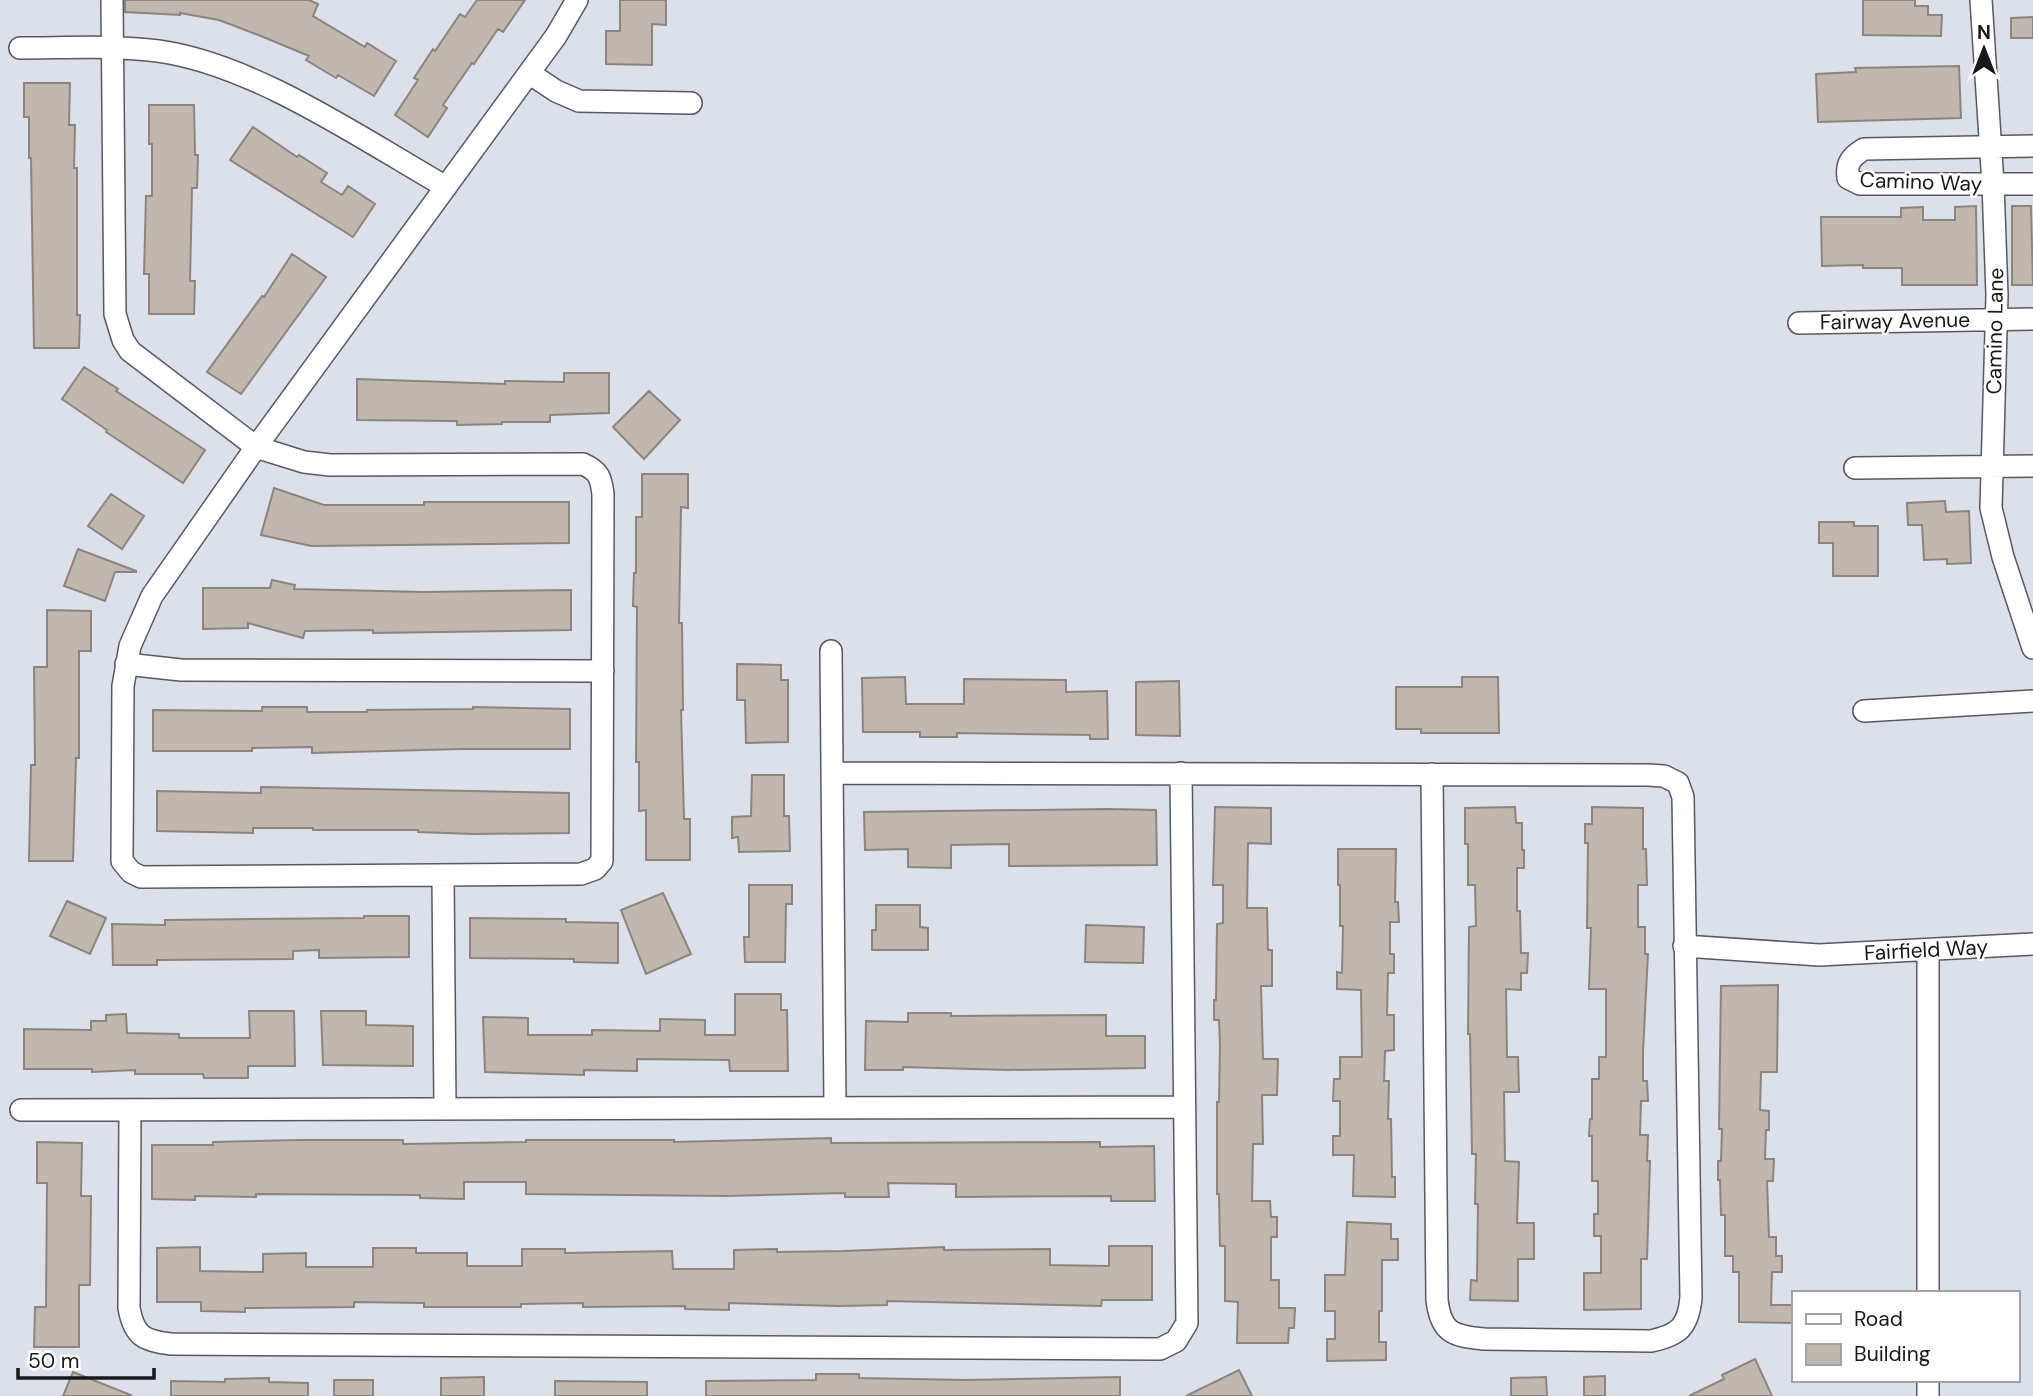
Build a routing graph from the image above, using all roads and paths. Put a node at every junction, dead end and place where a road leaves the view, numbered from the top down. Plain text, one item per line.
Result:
1 (112, 0) edge
2 (577, 0) edge
3 (1978, 3) edge
4 (20, 48) dead end
5 (112, 48) junction
6 (529, 73) junction
7 (691, 103) dead end
8 (1990, 146) junction
9 (2033, 146) edge
10 (1993, 184) junction
11 (2033, 184) edge
12 (446, 187) junction
13 (1997, 319) junction
14 (2033, 319) edge
15 (1799, 323) dead end
16 (256, 447) junction
17 (1991, 466) junction
18 (2033, 466) edge
19 (1855, 468) dead end
20 (2033, 648) edge
21 (831, 651) dead end
22 (126, 664) junction
23 (603, 671) junction
24 (2033, 701) edge
25 (1864, 711) dead end
26 (832, 773) junction
27 (1181, 773) junction
28 (1432, 774) junction
29 (443, 875) junction
30 (2033, 944) edge
31 (1684, 946) junction
32 (1928, 950) junction
33 (835, 1107) junction
34 (1183, 1107) junction
35 (445, 1108) junction
36 (21, 1110) dead end
37 (130, 1110) junction
38 (1928, 1291) edge

1 - 5 street
2 - 6 street
3 - 8 street, Camino Lane
4 - 5 street
5 - 12 street
5 - 16 street
6 - 7 street
6 - 12 street
8 - 9 street, Camino Way
8 - 10 street, Camino Lane
8 - 10 street, Camino Way
10 - 11 street, Camino Way
10 - 13 street, Camino Lane
12 - 16 street
13 - 14 street, Fairway Avenue
13 - 15 street, Fairway Avenue
13 - 17 street, Camino Lane
16 - 22 street
16 - 23 street
17 - 18 street
17 - 19 street
17 - 20 street, Camino Lane
21 - 26 street
22 - 23 street
22 - 29 street
23 - 29 street
24 - 25 street
26 - 27 street
26 - 33 street
27 - 28 street
27 - 34 street
28 - 31 street
28 - 31 street
29 - 35 street
30 - 32 street, Fairfield Way
31 - 32 street, Fairfield Way
32 - 38 street
33 - 34 street
33 - 35 street
34 - 37 street
35 - 37 street
36 - 37 street

